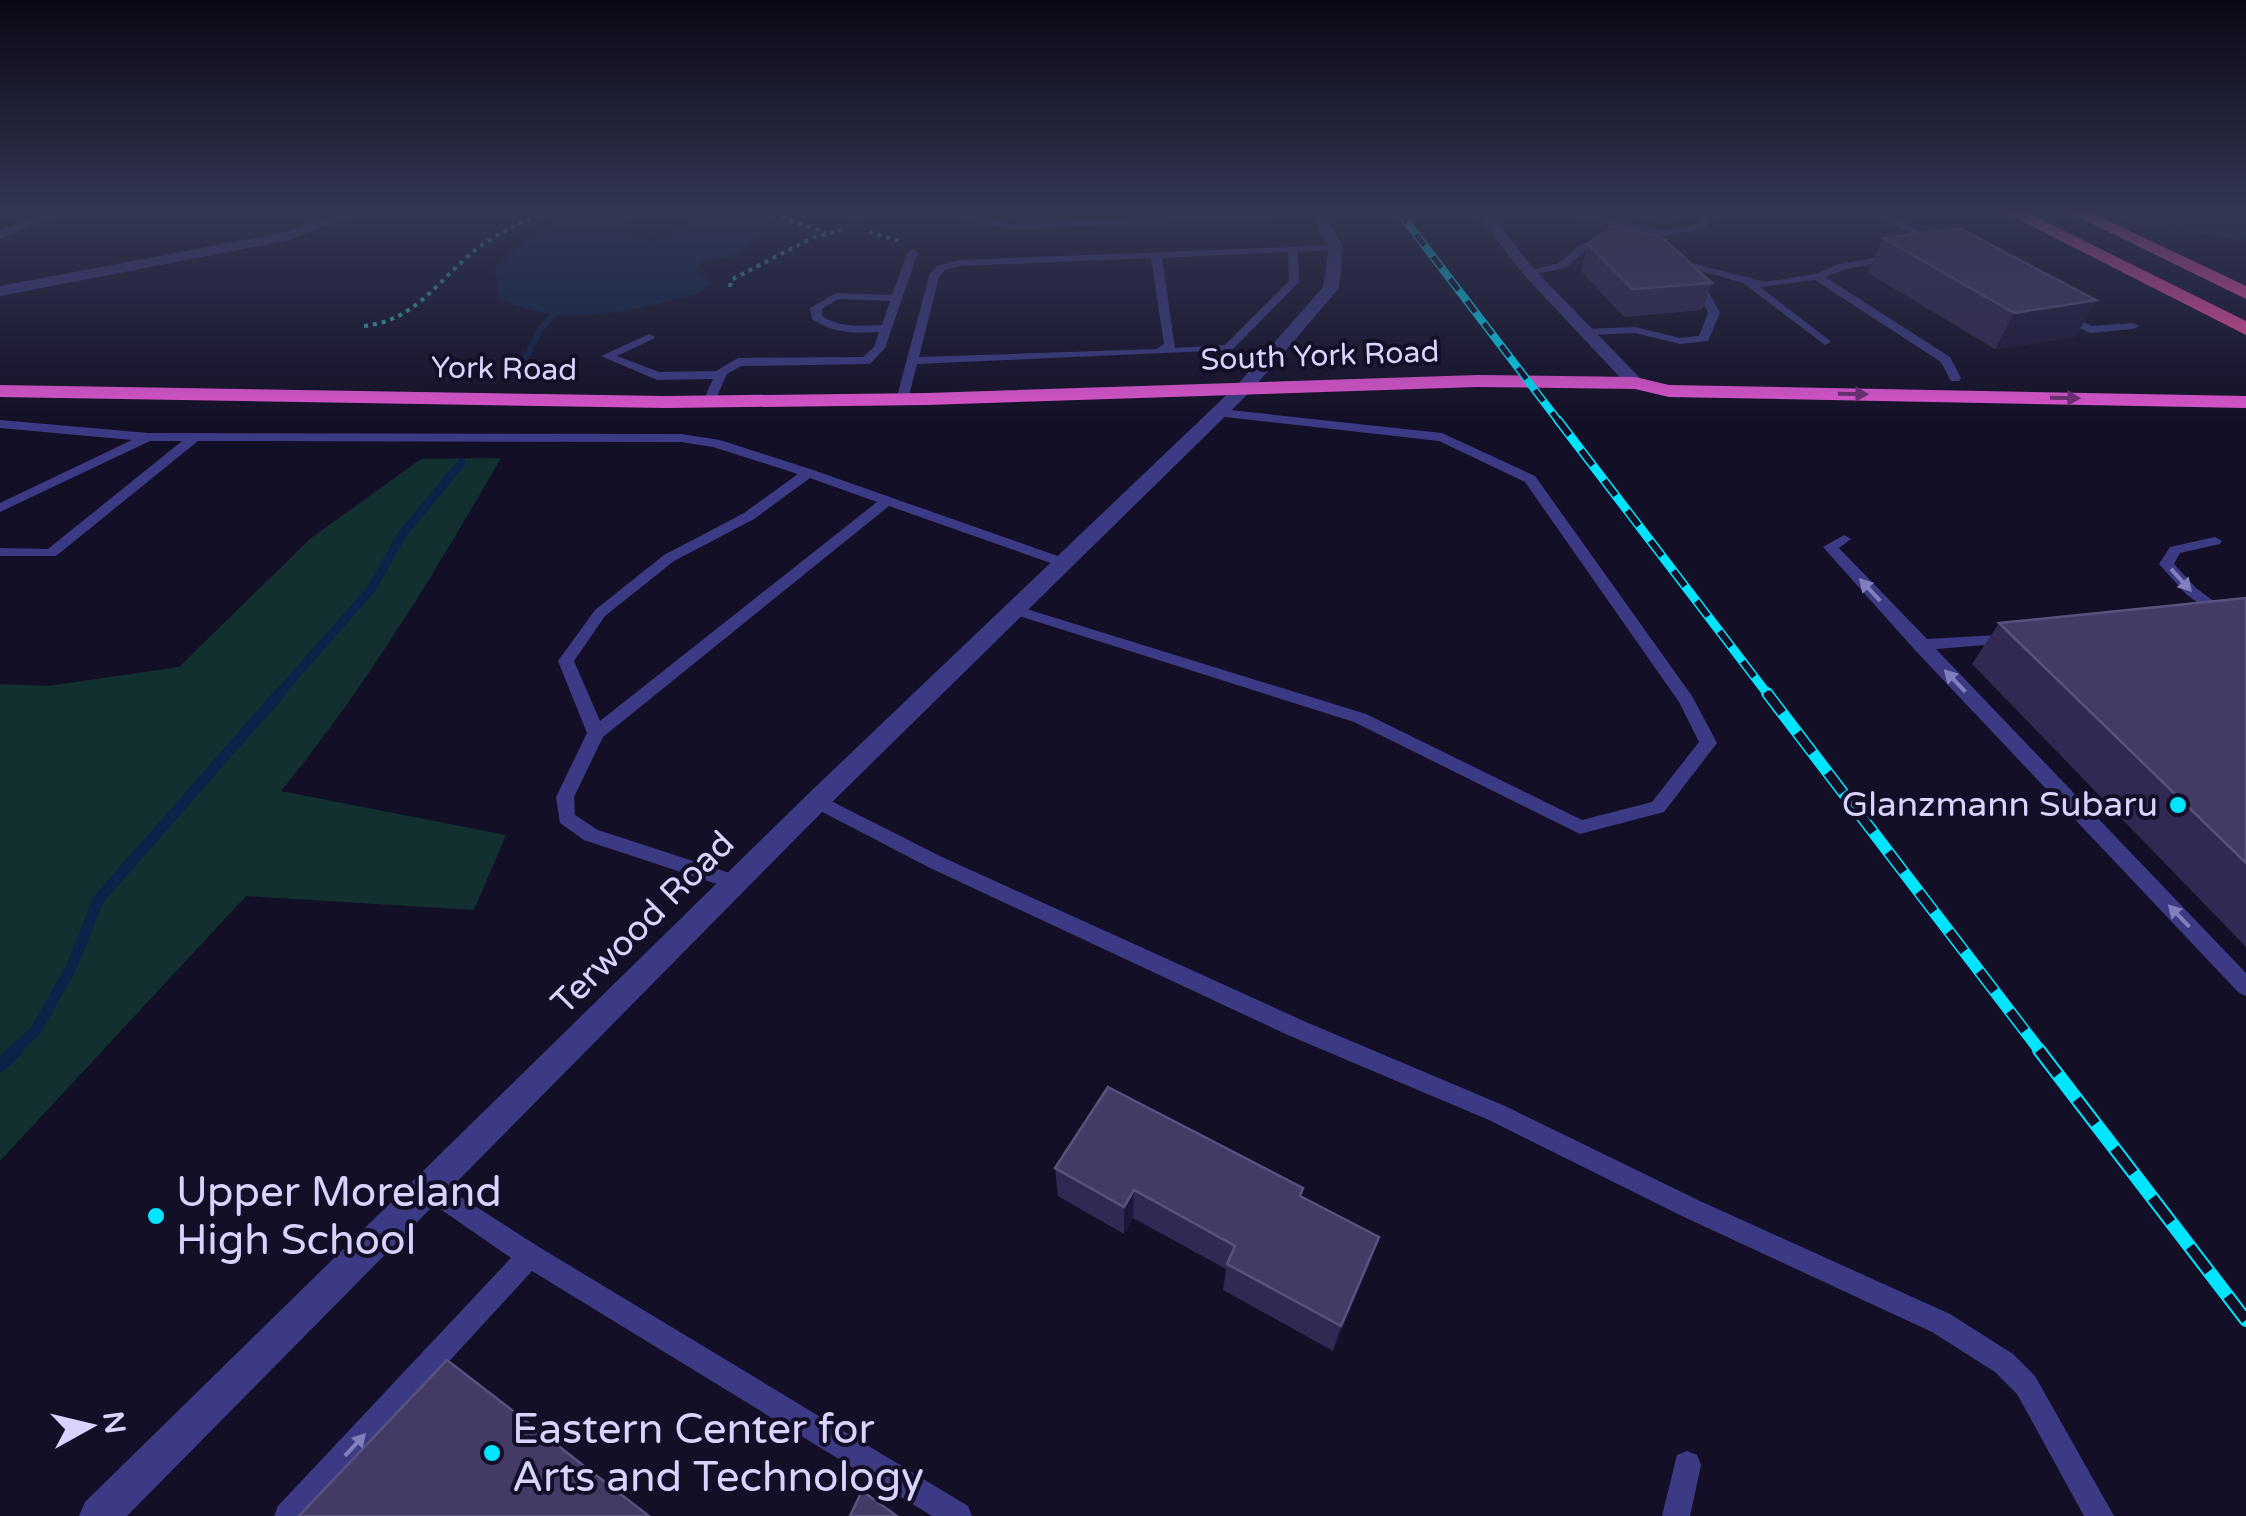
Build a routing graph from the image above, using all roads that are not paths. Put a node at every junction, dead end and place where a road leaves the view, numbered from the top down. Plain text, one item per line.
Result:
1 (44, 283) edge
2 (902, 283) edge
3 (932, 283) edge
4 (1160, 283) edge
5 (1293, 283) edge
6 (1330, 283) edge
7 (1539, 283) edge
8 (1701, 283) edge
9 (1748, 283) joint
10 (1797, 283) edge
11 (1824, 283) edge
12 (2153, 283) edge
13 (2223, 283) edge
14 (0, 291) edge
15 (2246, 294) edge
16 (896, 298) junction
17 (2043, 305) edge
18 (2133, 326) dead end
19 (886, 328) junction
20 (2246, 329) edge
21 (1587, 332) junction
22 (648, 337) dead end
23 (1825, 342) dead end
24 (1158, 352) junction
25 (912, 361) junction
26 (720, 375) junction
27 (1955, 378) junction
28 (1635, 383) junction
29 (2246, 383) edge
30 (1244, 388) junction
31 (0, 391) edge
32 (1006, 396) joint
33 (902, 400) junction
34 (708, 401) junction
35 (2246, 402) edge
36 (1220, 413) junction
37 (0, 424) edge
38 (148, 438) junction
39 (194, 438) junction
40 (808, 473) junction
41 (885, 502) junction
42 (0, 508) edge
43 (1844, 539) dead end
44 (2214, 541) dead end
45 (0, 552) edge
46 (1064, 563) junction
47 (1015, 610) junction
48 (2246, 614) edge
49 (2224, 616) junction
50 (2205, 618) edge
51 (2028, 636) edge
52 (1920, 645) junction
53 (596, 733) junction
54 (817, 800) junction
55 (738, 883) junction
56 (2246, 987) edge
57 (428, 1187) junction
58 (530, 1256) junction
59 (1687, 1466) dead end
60 (100, 1516) edge
61 (288, 1516) edge
62 (958, 1516) edge
63 (1676, 1516) edge
64 (2100, 1516) edge

1 - 14 street
2 - 16 lane
3 - 25 lane
4 - 24 lane
5 - 24 lane
6 - 30 street, Terwood Road
7 - 21 street
8 - 21 lane
9 - 10 lane
9 - 23 lane
11 - 27 lane
12 - 20 highway
13 - 15 highway
16 - 19 lane
16 - 19 lane
17 - 18 lane
19 - 26 lane
21 - 28 street
22 - 26 lane
24 - 25 lane
25 - 33 lane
26 - 34 lane
27 - 28 highway, South York Road
27 - 29 highway, South York Road
28 - 30 highway, South York Road
28 -> 35 highway, South York Road
30 - 32 highway, South York Road
30 - 36 street, Terwood Road
31 - 34 highway, York Road
32 - 33 highway, York Road
33 - 34 highway, York Road
36 - 46 street, Terwood Road
36 - 47 lane
37 - 38 lane
38 - 39 lane
38 - 42 lane
39 - 40 lane
39 - 45 lane
40 - 41 lane
40 - 53 lane
41 - 46 lane
41 - 53 lane
52 -> 43 lane
44 -> 49 lane
46 - 47 street, Terwood Road
47 - 54 street, Terwood Road
48 - 49 lane
49 - 50 lane
51 - 52 lane
56 -> 52 lane
53 - 55 lane
54 - 55 street, Terwood Road
54 - 64 lane
55 - 57 street, Terwood Road
57 - 58 lane
57 - 60 street, Terwood Road
61 -> 58 lane
58 - 62 lane
59 - 63 lane

